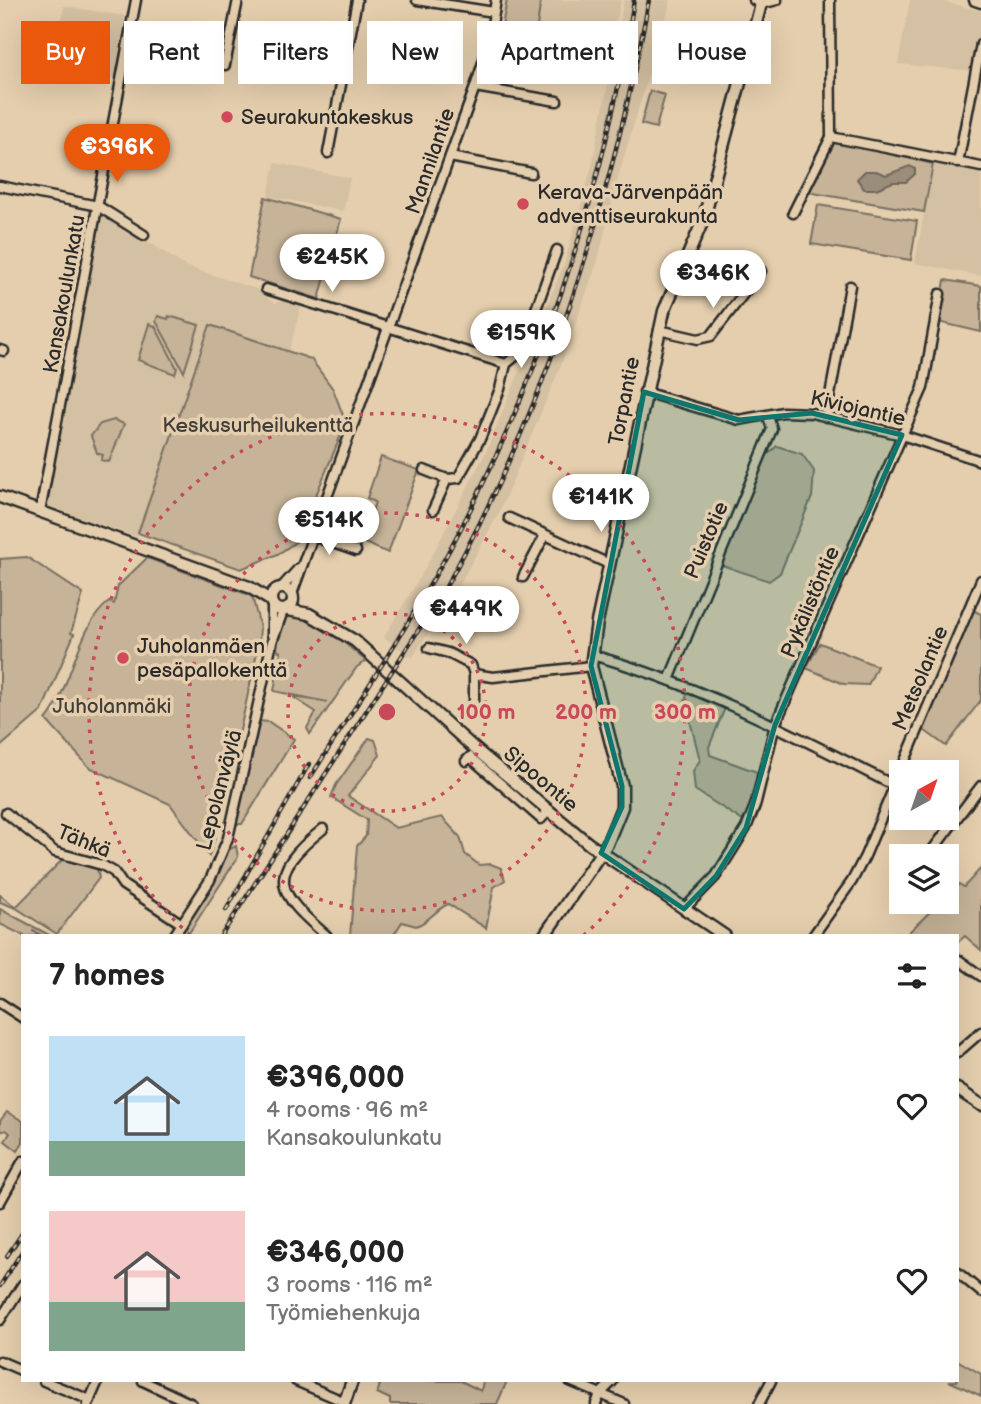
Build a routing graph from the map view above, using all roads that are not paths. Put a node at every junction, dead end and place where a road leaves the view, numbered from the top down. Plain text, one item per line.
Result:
1 (136, 0) edge
2 (238, 0) edge
3 (356, 0) edge
4 (417, 0) edge
5 (496, 0) edge
6 (776, 0) edge
7 (830, 0) edge
8 (975, 0) edge
9 (757, 2) edge
10 (981, 2) edge
11 (494, 12) junction
12 (981, 44) edge
13 (225, 65) dead end
14 (475, 87) junction
15 (556, 102) dead end
16 (831, 136) junction
17 (328, 153) dead end
18 (450, 157) junction
19 (958, 163) junction
20 (981, 167) edge
21 (531, 173) dead end
22 (0, 186) edge
23 (98, 206) junction
24 (793, 213) dead end
25 (144, 235) dead end
26 (557, 250) dead end
27 (761, 271) dead end
28 (850, 286) dead end
29 (266, 289) dead end
30 (940, 294) dead end
31 (390, 327) junction
32 (659, 330) junction
33 (506, 364) junction
34 (644, 392) junction
35 (768, 416) junction
36 (827, 416) junction
37 (902, 435) junction
38 (981, 461) edge
39 (424, 470) dead end
40 (447, 479) junction
41 (0, 497) edge
42 (433, 510) dead end
43 (40, 512) junction
44 (509, 517) dead end
45 (545, 535) junction
46 (313, 536) junction
47 (356, 551) dead end
48 (609, 564) junction
49 (300, 566) junction
50 (523, 578) dead end
51 (981, 580) edge
52 (249, 587) junction
53 (279, 589) junction
54 (293, 596) junction
55 (271, 602) junction
56 (285, 610) junction
57 (309, 614) junction
58 (272, 642) junction
59 (429, 648) dead end
60 (591, 660) junction
61 (474, 674) junction
62 (669, 680) junction
63 (474, 705) dead end
64 (775, 725) junction
65 (908, 760) edge
66 (466, 761) dead end
67 (889, 783) edge
68 (981, 786) edge
69 (889, 804) edge
70 (550, 810) junction
71 (6, 813) dead end
72 (959, 814) edge
73 (323, 829) dead end
74 (601, 853) junction
75 (684, 909) junction
76 (183, 924) junction
77 (176, 934) edge
78 (325, 934) edge
79 (545, 934) edge
80 (722, 934) edge
81 (814, 934) edge
82 (959, 960) dead end
83 (981, 976) edge
84 (0, 1003) edge
85 (21, 1017) edge
86 (981, 1032) edge
87 (959, 1051) edge
88 (959, 1090) edge
89 (981, 1105) edge
90 (21, 1165) edge
91 (0, 1202) edge
92 (959, 1274) edge
93 (21, 1287) edge
94 (981, 1292) edge
95 (0, 1320) edge
96 (0, 1361) edge
97 (21, 1370) edge
98 (46, 1382) edge
99 (98, 1382) edge
100 (145, 1382) edge
101 (298, 1382) edge
102 (352, 1382) edge
103 (572, 1382) edge
104 (612, 1382) edge
105 (770, 1382) edge
106 (600, 1394) junction
107 (89, 1402) edge
108 (344, 1403) edge
109 (192, 1404) edge
110 (596, 1404) edge
111 (624, 1404) edge
112 (759, 1404) edge

1 - 23 street, Kansakoulunkatu
2 - 13 street
3 - 17 street
4 - 11 street
5 - 11 street, Mannilantie
6 - 9 street
7 - 16 street
8 - 10 street
9 - 32 street, Torpantie
11 - 14 street, Mannilantie
12 - 19 street
14 - 15 street
14 - 18 street, Mannilantie
16 - 19 street
16 - 24 street
18 - 21 street
18 - 31 street, Mannilantie
19 - 20 street
22 - 23 street
23 - 25 street
23 - 43 street, Kansakoulunkatu
26 - 33 street
27 - 32 street
28 - 36 street
29 - 31 street
30 - 37 street, Pykälistöntie
31 - 33 street
31 - 46 street, Mannilantie
32 - 34 street, Torpantie
33 - 40 street
34 - 35 street, Kiviojantie
34 - 48 street, Torpantie
35 - 36 street, Kiviojantie
35 - 62 street, Puistotie
36 - 37 street, Kiviojantie
37 - 38 street, Kiviojantie
37 - 64 street, Pykälistöntie
39 - 40 street
40 - 42 street
41 - 43 street
43 - 52 street
44 - 45 street
45 - 48 street
45 - 50 street
46 - 47 street
46 - 49 street, Mannilantie
48 - 60 street, Torpantie
49 - 53 street, Mannilantie
49 - 54 street, Mannilantie
51 - 65 street, Metsolantie
52 - 53 street
52 - 55 street
53 - 54 street, Sipoontie
53 - 55 street
54 - 56 street
54 - 57 street, Sipoontie
55 - 56 street, Sipoontie
55 - 58 street, Lepolanväylä
56 - 57 street, Sipoontie
56 - 58 street, Lepolanväylä
57 - 70 street, Sipoontie
58 - 76 street, Lepolanväylä
59 - 61 street
60 - 61 street
60 - 62 street
60 - 74 street, Torpantie
61 - 63 street
62 - 64 street
64 - 67 street
64 - 75 street, Pykälistöntie
66 - 70 street
68 - 72 street
69 - 81 street, Metsolantie
70 - 74 street, Sipoontie
71 - 76 street, Tähkä
73 - 78 street
74 - 75 street, Sipoontie
74 - 79 street
75 - 80 street, Sipoontie
76 - 77 street, Lepolanväylä
82 - 83 street
84 - 85 street
86 - 87 street
88 - 89 street
90 - 91 street
92 - 94 street
93 - 95 street
96 - 97 street
98 - 107 street
99 - 107 street
100 - 109 street
101 - 108 street
102 - 108 street
103 - 106 street
104 - 106 street
105 - 112 street
106 - 110 street
106 - 111 street

